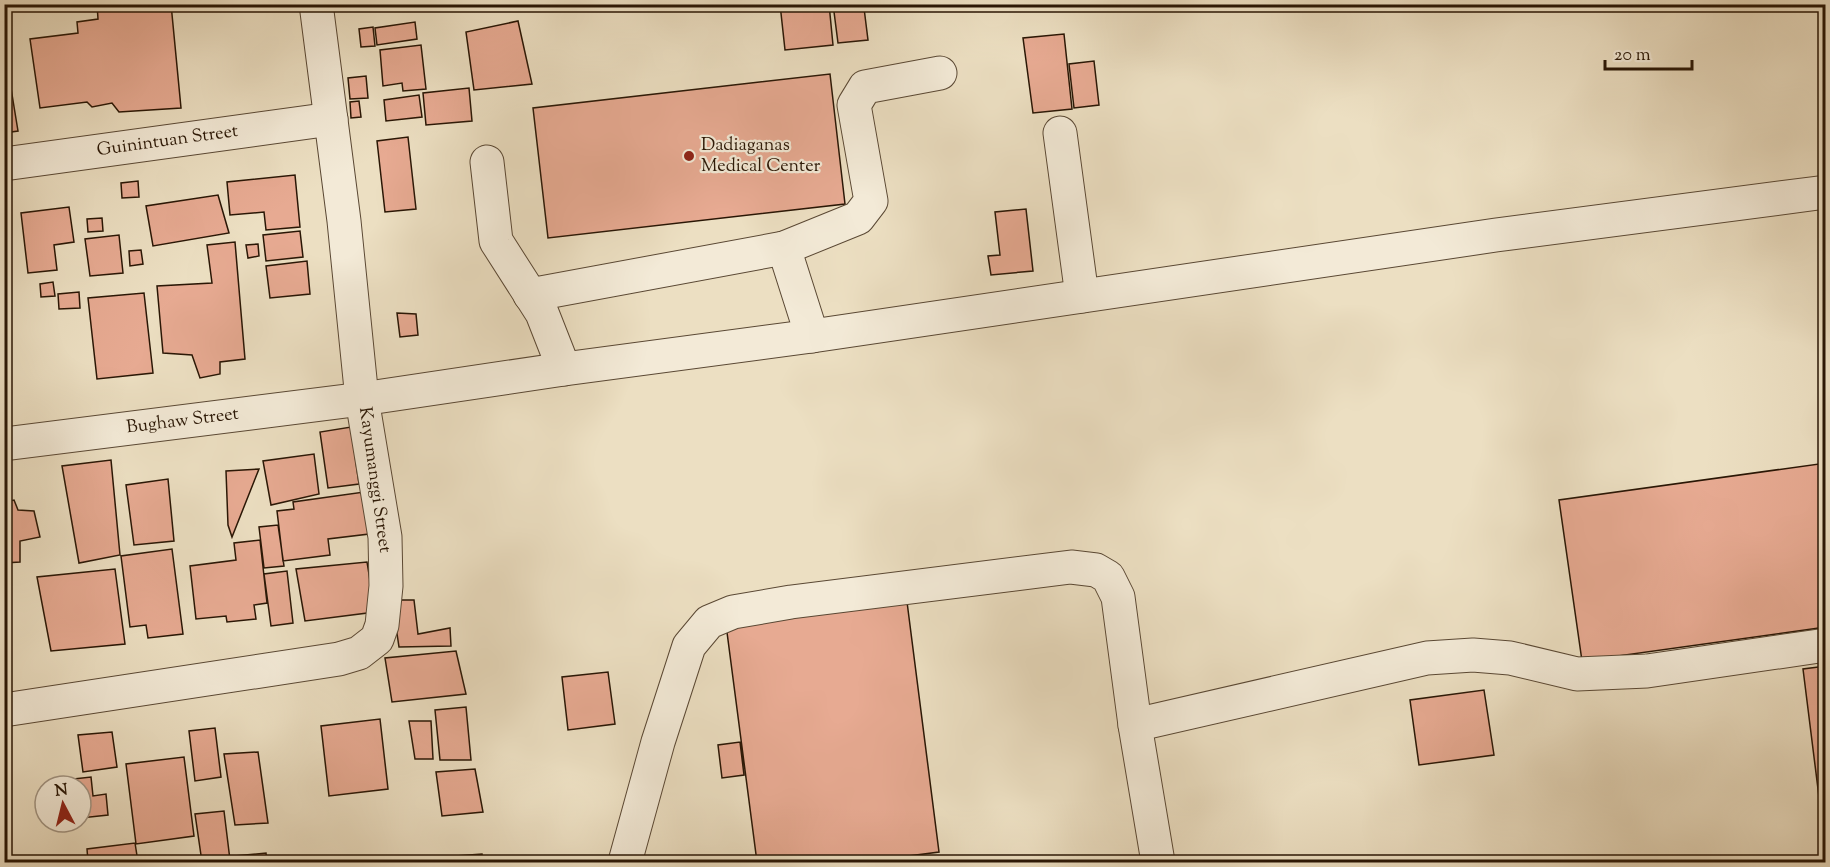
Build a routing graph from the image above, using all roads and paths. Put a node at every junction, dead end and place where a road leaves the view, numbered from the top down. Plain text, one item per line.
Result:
1 (316, 4) edge
2 (940, 73) dead end
3 (331, 119) junction
4 (1060, 133) dead end
5 (487, 162) dead end
6 (4, 164) edge
7 (1826, 192) edge
8 (784, 248) junction
9 (530, 295) junction
10 (1082, 296) junction
11 (812, 336) junction
12 (564, 369) junction
13 (362, 399) junction
14 (4, 444) edge
15 (1826, 645) edge
16 (4, 710) edge
17 (1135, 725) junction
18 (625, 862) edge
19 (1158, 862) edge

1 - 3 street, Kayumanggi Street
2 - 8 street
3 - 6 street, Guinintuan Street
3 - 13 street, Kayumanggi Street
4 - 10 street
5 - 9 street
7 - 10 street, Bughaw Street
8 - 9 street
8 - 11 street
9 - 12 street
10 - 11 street, Bughaw Street
11 - 12 street, Bughaw Street
12 - 13 street, Bughaw Street
13 - 14 street, Bughaw Street
13 - 16 street, Kayumanggi Street
15 - 17 street
17 - 18 street
17 - 19 street

